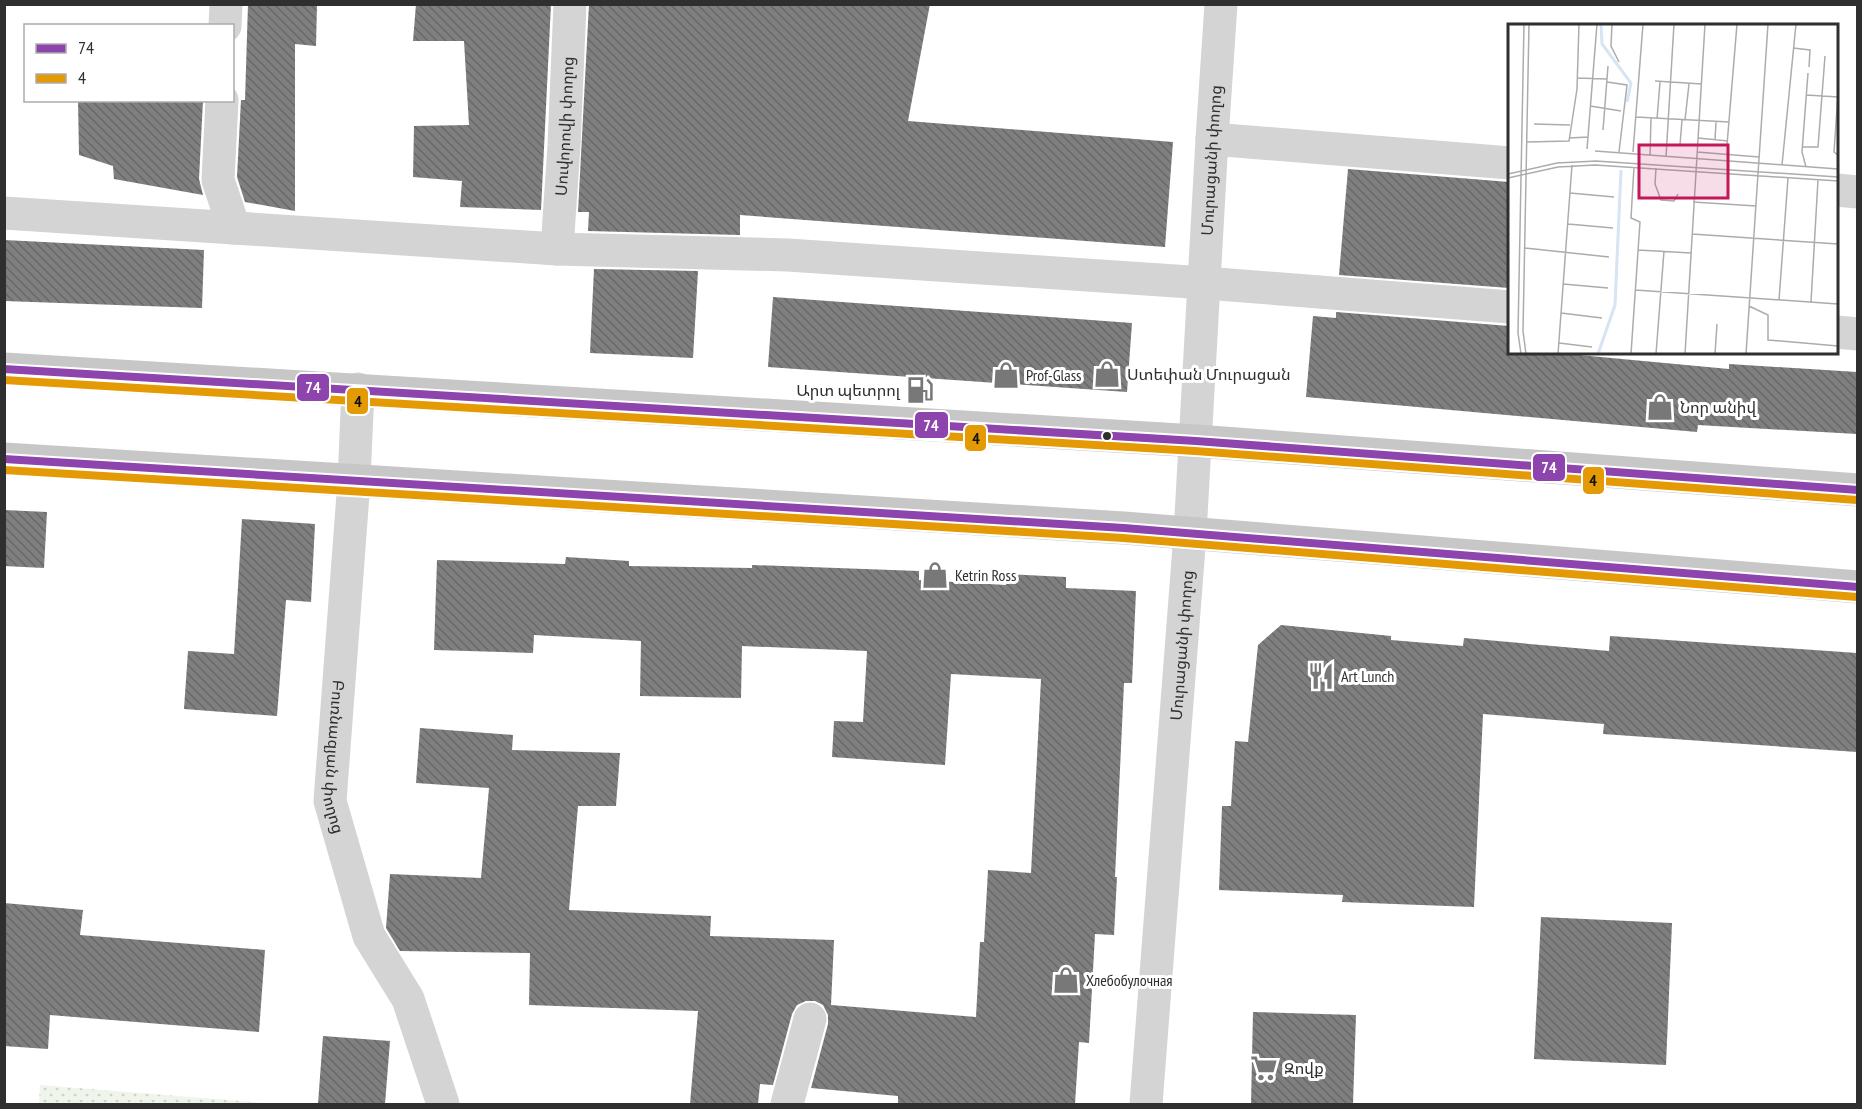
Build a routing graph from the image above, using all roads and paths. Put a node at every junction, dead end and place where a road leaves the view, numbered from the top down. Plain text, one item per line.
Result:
1 (226, 4) edge
2 (570, 4) edge
3 (1221, 4) edge
4 (225, 24) edge
5 (222, 102) edge
6 (1212, 139) junction
7 (1508, 163) edge
8 (1838, 190) edge
9 (1857, 192) edge
10 (4, 213) edge
11 (234, 228) junction
12 (557, 249) junction
13 (1205, 283) junction
14 (1508, 307) edge
15 (1838, 332) edge
16 (1857, 334) edge
17 (4, 369) edge
18 (358, 389) junction
19 (1196, 441) junction
20 (4, 459) edge
21 (354, 481) junction
22 (1857, 490) edge
23 (1190, 534) junction
24 (1857, 587) edge
25 (810, 1019) dead end
26 (443, 1104) edge
27 (787, 1104) edge
28 (1146, 1104) edge

1 - 4 street
2 - 12 street, Սուվորովի փողոց
3 - 6 street, Մուրացանի փողոց
5 - 11 street
6 - 7 street
6 - 13 street, Մուրացանի փողոց
8 - 9 street
10 - 11 street
11 - 12 street
12 - 13 street
13 - 14 street
13 - 19 street, Մուրացանի փողոց
15 - 16 street
17 - 18 main road
18 - 19 main road
18 - 21 street, Բուռնազյան փողոց
19 - 22 main road
19 - 23 street, Մուրացանի փողոց
20 - 21 main road
21 - 23 main road
21 - 26 street, Բուռնազյան փողոց
23 - 24 main road
23 - 28 street, Մուրացանի փողոց
25 - 27 street

